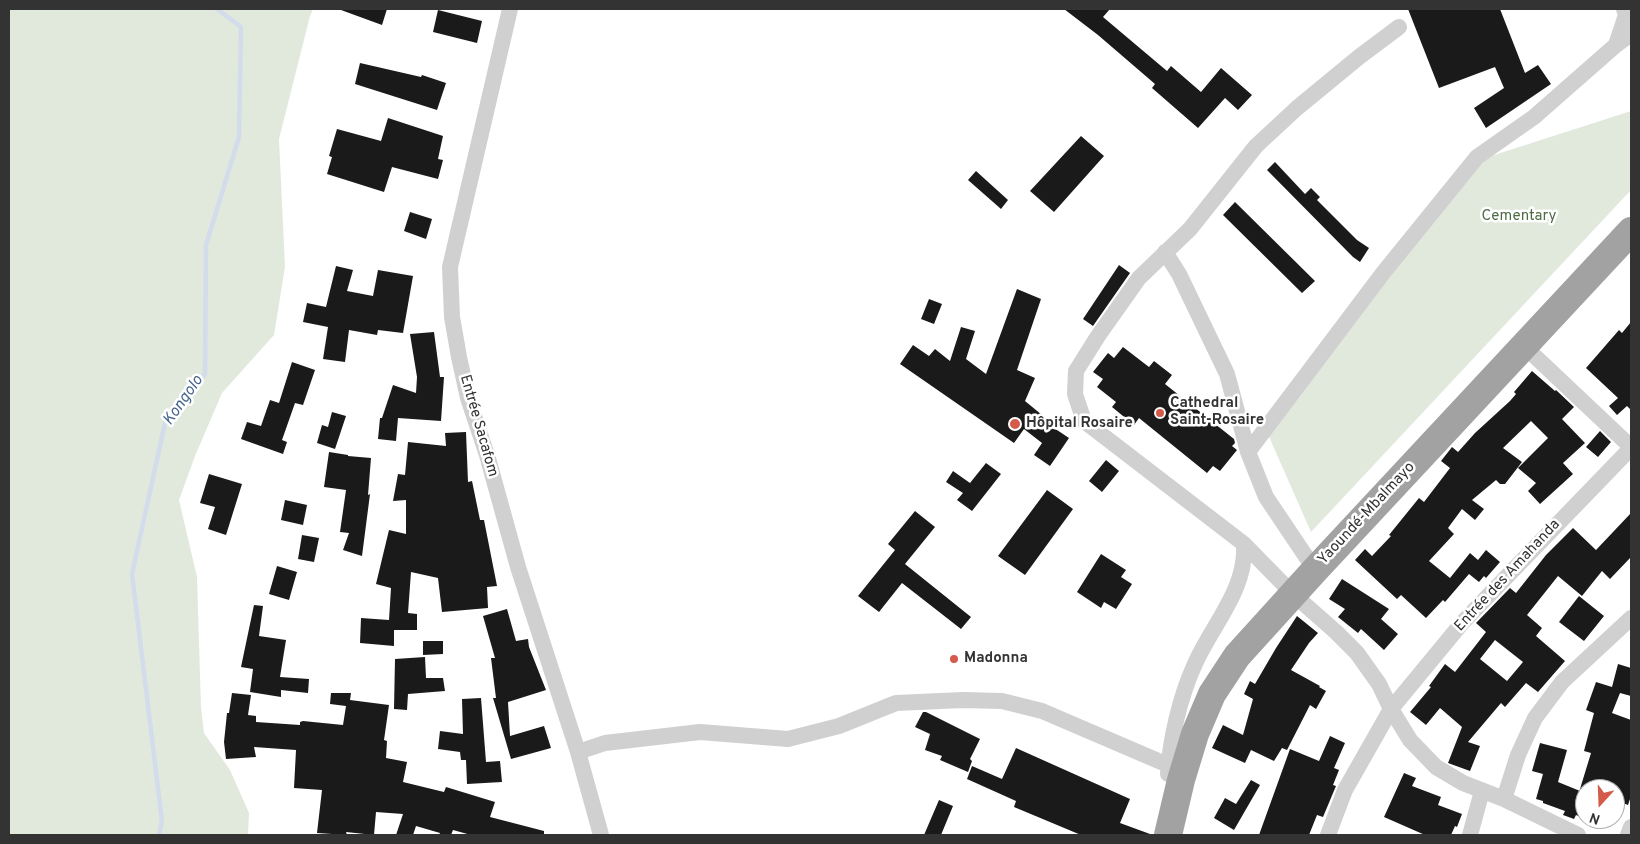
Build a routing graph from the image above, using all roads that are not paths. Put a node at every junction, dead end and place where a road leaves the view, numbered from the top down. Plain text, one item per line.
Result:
1 (510, 9) edge
2 (1624, 9) edge
3 (1400, 27) dead end
4 (1631, 34) edge
5 (1616, 45) junction
6 (1631, 231) edge
7 (1165, 252) junction
8 (1524, 346) junction
9 (1631, 447) edge
10 (1248, 452) junction
11 (1244, 544) junction
12 (1315, 570) junction
13 (1293, 594) junction
14 (1631, 618) edge
15 (1390, 709) junction
16 (578, 752) junction
17 (1168, 765) junction
18 (1482, 791) junction
19 (1504, 799) junction
20 (1631, 827) edge
21 (601, 835) edge
22 (1167, 835) edge
23 (1328, 835) edge
24 (1470, 835) edge
25 (1578, 835) edge
26 (1628, 835) edge

1 - 16 street, Entrée Sacafom
2 - 5 street
3 - 7 street
4 - 5 street
5 - 10 street
6 - 8 highway, Yaoundé-Mbalmayo
7 - 10 street
7 - 11 street
8 - 9 street
8 - 12 highway, Yaoundé-Mbalmayo
9 - 15 street, Entrée des Amahanda
10 - 12 street
11 - 13 street
11 - 17 street
12 - 13 highway, Yaoundé-Mbalmayo
13 - 15 street
13 - 22 highway, Yaoundé-Mbalmayo
14 - 19 street
15 - 18 street
15 - 23 street, Entrée des Amahanda
16 - 17 street
16 - 21 street, Entrée Sacafom
17 - 22 street
18 - 19 street
18 - 24 street
19 - 25 street
20 - 26 street

